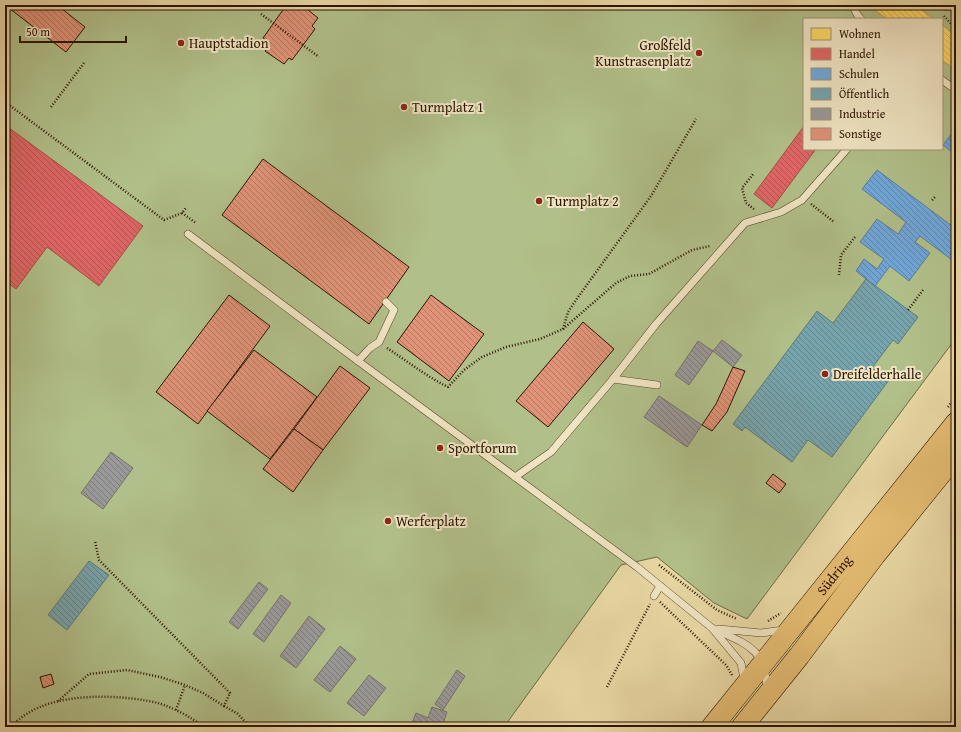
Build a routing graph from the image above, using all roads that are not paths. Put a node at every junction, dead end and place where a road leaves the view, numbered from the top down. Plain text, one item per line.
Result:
1 (854, 5) edge
2 (935, 5) edge
3 (956, 8) edge
4 (860, 18) edge
5 (943, 81) edge
6 (956, 90) edge
7 (846, 150) edge
8 (188, 234) dead end
9 (386, 302) dead end
10 (358, 362) junction
11 (613, 379) junction
12 (657, 385) dead end
13 (956, 423) edge
14 (956, 455) edge
15 (515, 477) junction
16 (660, 586) junction
17 (654, 596) road end
18 (712, 628) junction
19 (792, 628) junction
20 (763, 663) junction
21 (738, 681) junction
22 (767, 696) junction
23 (712, 727) edge
24 (742, 727) edge

1 - 4 lane
2 - 3 lane
5 - 6 lane
7 - 11 lane
8 - 10 lane
9 - 10 lane
10 - 15 lane
11 - 12 lane
11 - 15 lane
13 - 19 main road, Südring
14 - 22 main road, Südring
15 - 16 lane
16 - 17 lane
16 - 18 lane
18 - 19 lane
18 - 20 lane
18 - 21 lane
19 - 20 main road, Südring
20 - 21 main road, Südring
20 - 22 lane
21 - 23 main road, Südring
22 - 24 main road, Südring

